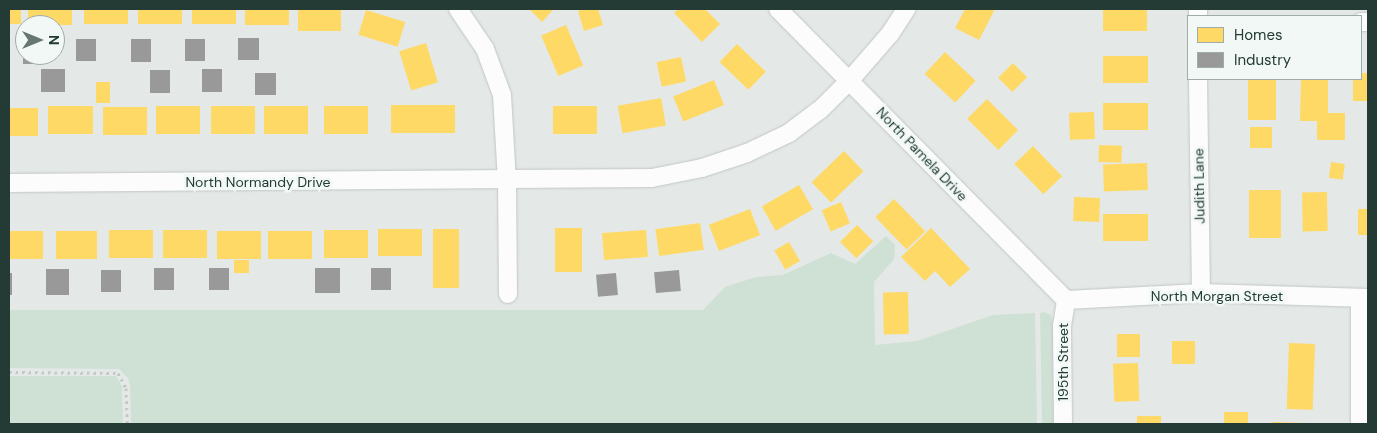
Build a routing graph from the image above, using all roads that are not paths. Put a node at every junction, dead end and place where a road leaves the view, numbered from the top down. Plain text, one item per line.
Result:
1 (458, 9) edge
2 (778, 9) edge
3 (906, 9) edge
4 (850, 80) junction
5 (1198, 80) edge
6 (507, 181) junction
7 (9, 183) edge
8 (1201, 293) junction
9 (508, 294) dead end
10 (1364, 298) edge
11 (1066, 300) junction
12 (1063, 424) edge
13 (1360, 424) edge

1 - 6 street
2 - 4 street, North Pamela Drive
3 - 4 street, North Normandy Drive
4 - 6 street, North Normandy Drive
4 - 11 street, North Pamela Drive
5 - 8 street, Judith Lane
6 - 7 street, North Normandy Drive
6 - 9 street
8 - 10 street, North Morgan Street
8 - 11 street, North Morgan Street
10 - 13 street
11 - 12 street, 195th Street

